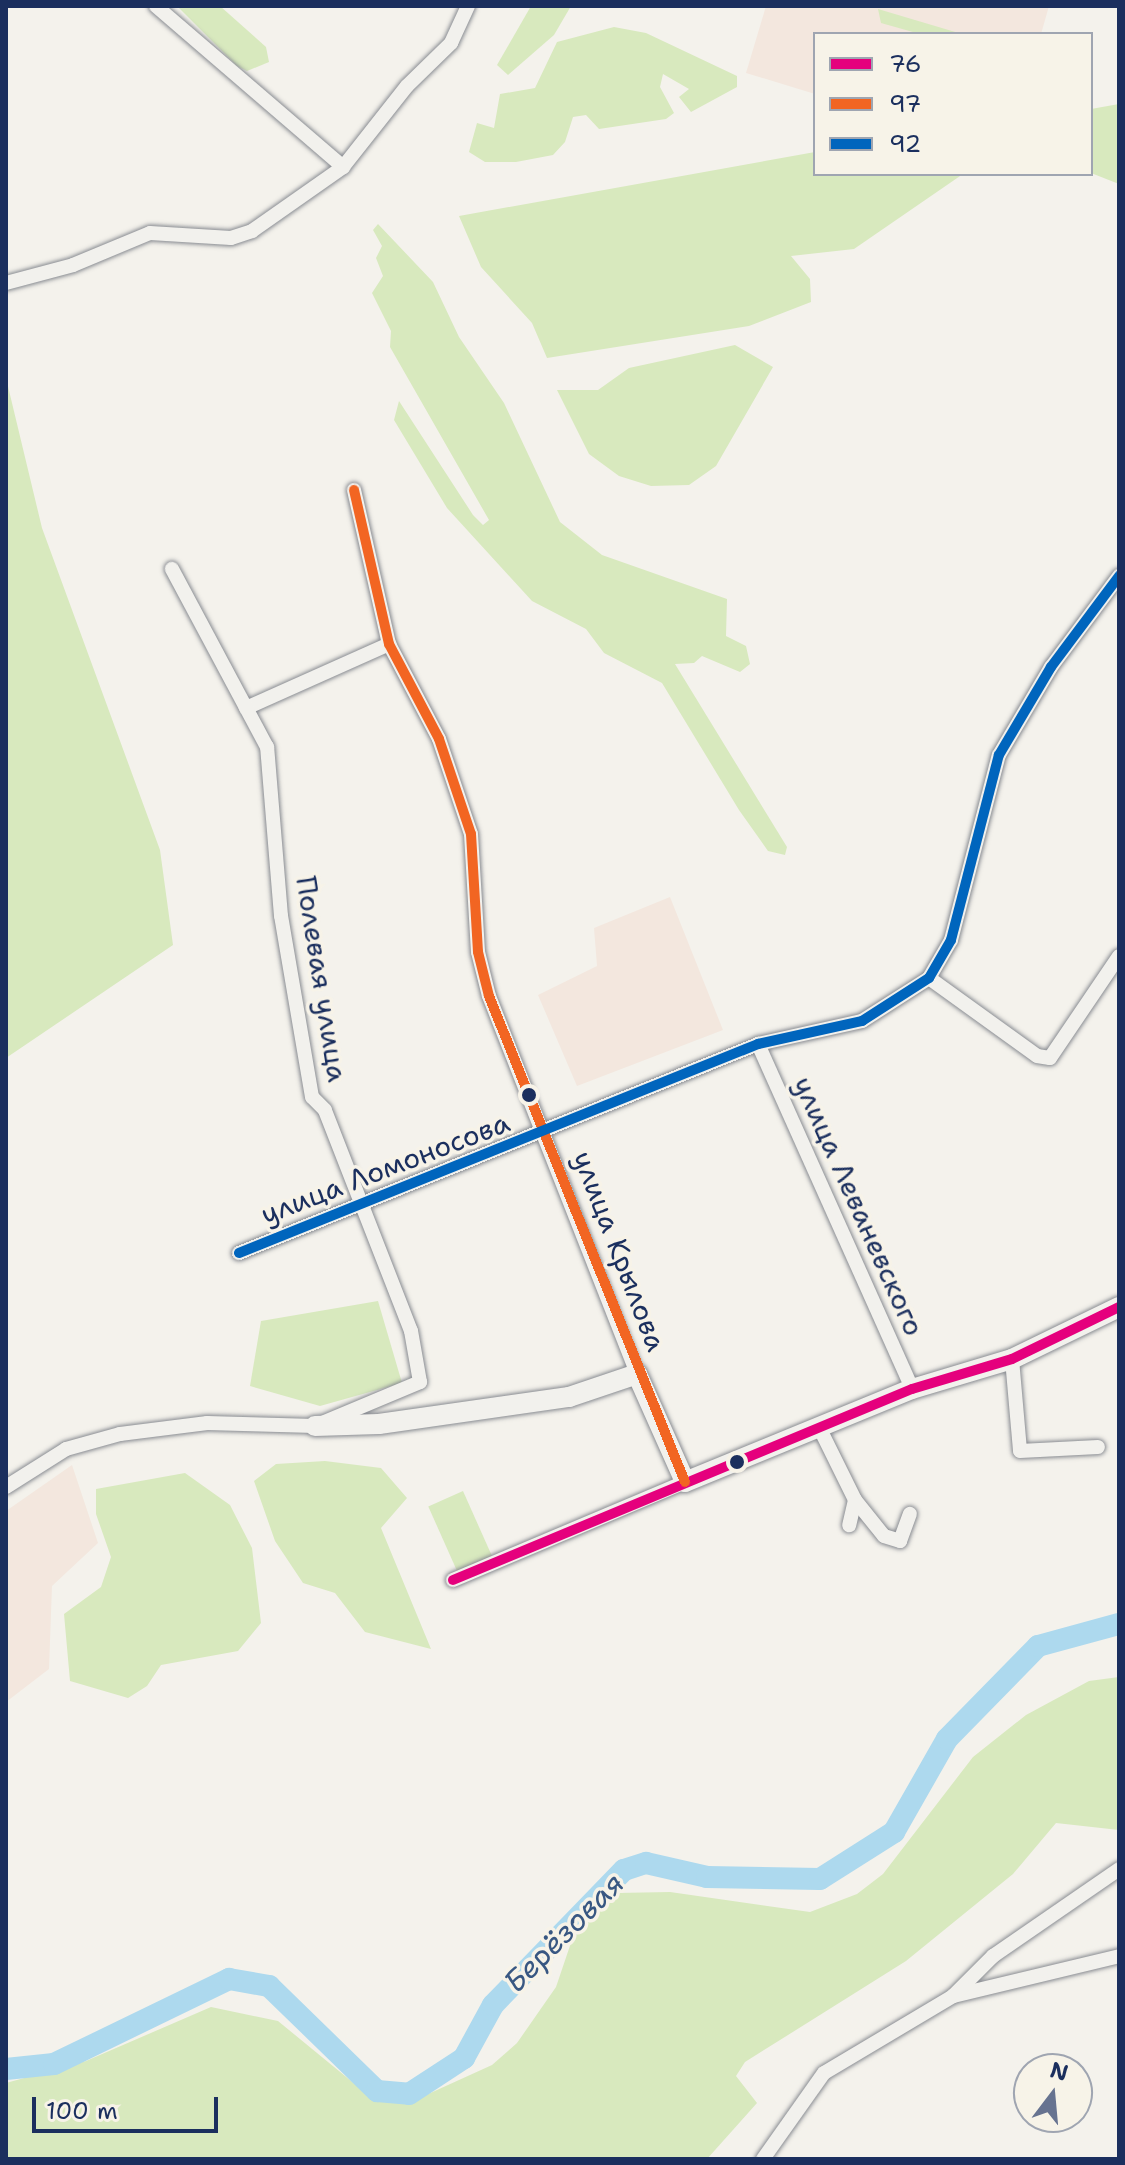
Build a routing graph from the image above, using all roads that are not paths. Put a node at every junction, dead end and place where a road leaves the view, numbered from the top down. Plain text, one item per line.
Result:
1 (156, 6) edge
2 (468, 6) edge
3 (343, 167) junction
4 (6, 283) edge
5 (354, 490) dead end
6 (172, 569) dead end
7 (1119, 576) edge
8 (389, 644) junction
9 (246, 708) junction
10 (1119, 956) edge
11 (929, 978) junction
12 (758, 1044) junction
13 (544, 1133) junction
14 (362, 1205) junction
15 (239, 1253) dead end
16 (1119, 1307) edge
17 (1012, 1359) junction
18 (637, 1374) junction
19 (912, 1389) junction
20 (315, 1426) junction
21 (819, 1427) junction
22 (1098, 1447) dead end
23 (685, 1482) junction
24 (6, 1487) edge
25 (855, 1500) junction
26 (910, 1514) dead end
27 (849, 1525) dead end
28 (453, 1580) dead end
29 (1119, 1869) edge
30 (1119, 1956) edge
31 (953, 1996) junction
32 (763, 2159) edge

1 - 3 street
2 - 3 street
3 - 4 street
5 - 8 street, улица Крылова
6 - 9 street, Полевая улица
7 - 11 street, улица Ломоносова
8 - 9 street
8 - 13 street, улица Крылова
9 - 14 street, Полевая улица
10 - 11 street
11 - 12 street, улица Ломоносова
12 - 13 street, улица Ломоносова
12 - 19 street, улица Леваневского
13 - 14 street, улица Ломоносова
13 - 18 street, улица Крылова
14 - 15 street, улица Ломоносова
14 - 20 street, Полевая улица
16 - 17 street
17 - 19 street
17 - 22 street
18 - 20 street
18 - 23 street, улица Крылова
19 - 21 street
20 - 24 street
21 - 23 street
21 - 25 street
23 - 28 street
25 - 26 street
25 - 27 street
29 - 31 street
30 - 31 street
31 - 32 street

